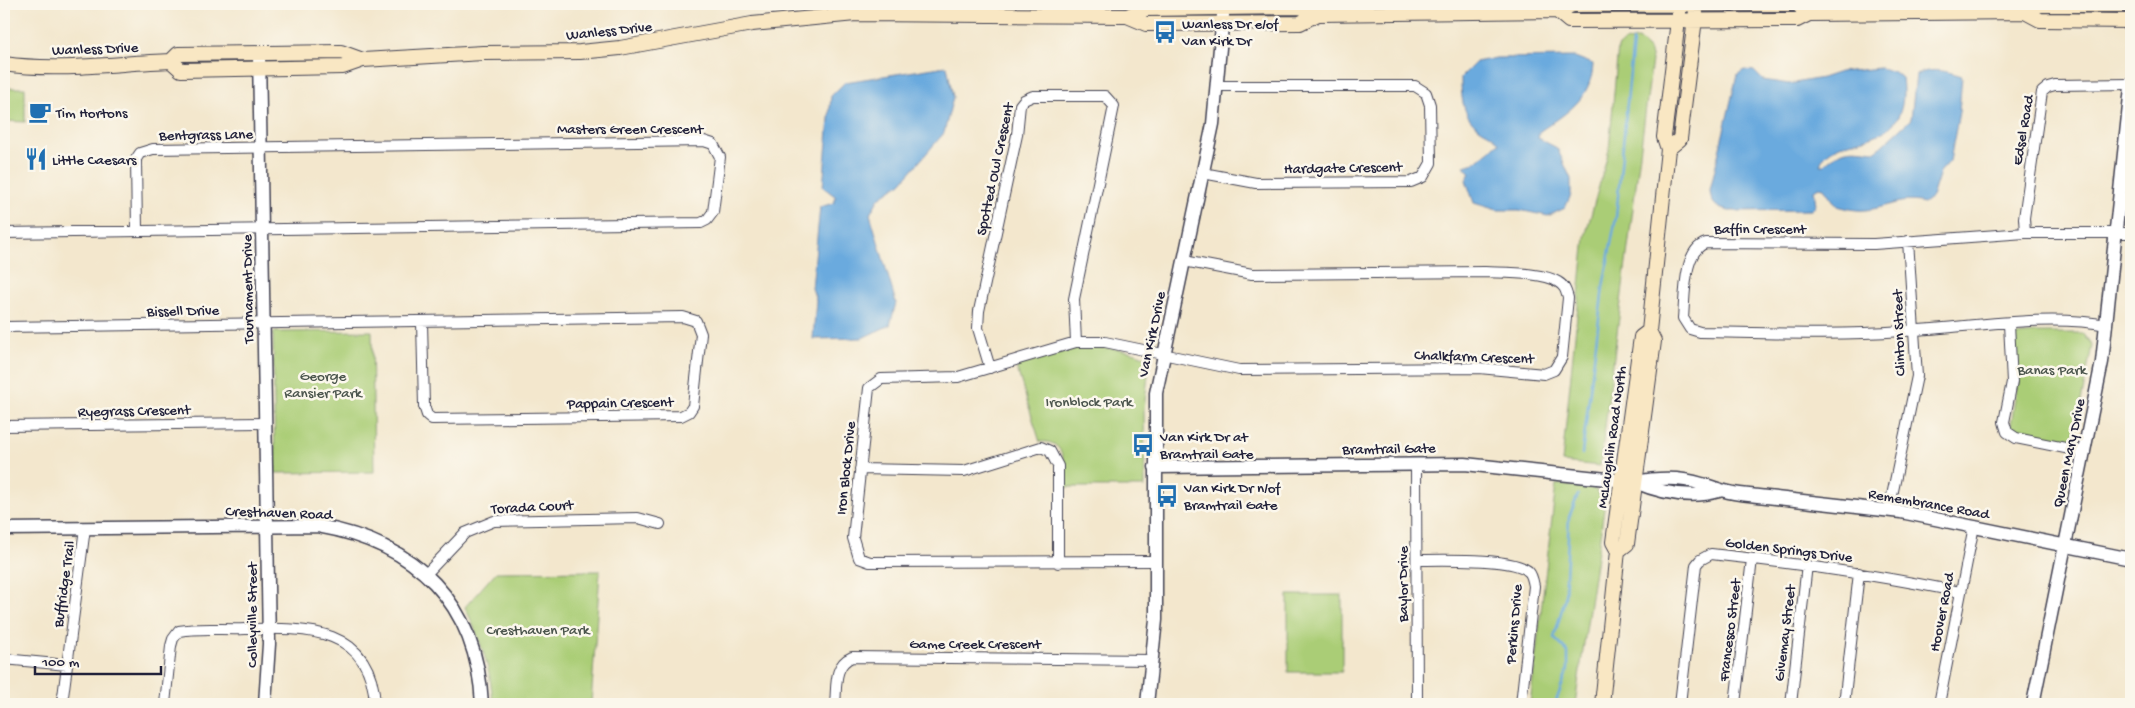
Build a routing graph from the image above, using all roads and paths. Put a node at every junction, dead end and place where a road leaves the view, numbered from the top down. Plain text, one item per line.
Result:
1 (1680, 4) edge
2 (1697, 4) edge
3 (2131, 5) edge
4 (1224, 6) edge
5 (1557, 11) junction
6 (2025, 12) junction
7 (1318, 14) junction
8 (1809, 14) junction
9 (1126, 16) junction
10 (1678, 20) junction
11 (1695, 20) junction
12 (2131, 21) edge
13 (1222, 24) junction
14 (259, 53) junction
15 (363, 60) junction
16 (171, 61) junction
17 (4, 64) edge
18 (21, 66) junction
19 (260, 68) junction
20 (4, 70) edge
21 (1216, 86) junction
22 (2131, 86) edge
23 (262, 148) junction
24 (1668, 149) junction
25 (1202, 173) junction
26 (262, 229) junction
27 (137, 231) junction
28 (4, 233) edge
29 (2025, 233) junction
30 (2118, 233) junction
31 (2131, 233) edge
32 (1908, 241) junction
33 (1184, 261) junction
34 (422, 322) junction
35 (264, 324) junction
36 (2009, 324) junction
37 (2107, 324) junction
38 (4, 327) edge
39 (1915, 330) junction
40 (1076, 342) junction
41 (1163, 354) junction
42 (990, 368) junction
43 (265, 423) junction
44 (4, 426) edge
45 (2084, 452) junction
46 (1416, 464) junction
47 (1155, 467) junction
48 (860, 469) junction
49 (1628, 481) junction
50 (1889, 510) junction
51 (660, 524) dead end
52 (266, 526) junction
53 (1974, 526) junction
54 (85, 528) junction
55 (4, 529) edge
56 (2065, 545) junction
57 (1752, 558) junction
58 (2131, 559) edge
59 (1417, 560) junction
60 (1155, 561) junction
61 (1058, 563) junction
62 (1807, 565) junction
63 (1859, 573) junction
64 (426, 574) junction
65 (1960, 592) junction
66 (268, 629) junction
67 (4, 659) edge
68 (1151, 660) junction
69 (67, 665) junction
70 (62, 704) edge
71 (165, 704) edge
72 (265, 704) edge
73 (375, 704) edge
74 (482, 704) edge
75 (836, 704) edge
76 (1147, 704) edge
77 (1418, 704) edge
78 (1521, 704) edge
79 (1602, 704) edge
80 (1680, 704) edge
81 (1735, 704) edge
82 (1791, 704) edge
83 (1844, 704) edge
84 (1939, 704) edge
85 (2033, 704) edge

1 - 2 main road, Wanless Drive
1 - 5 main road, Wanless Drive
1 - 10 main road, McLaughlin Road North
2 - 8 main road, Wanless Drive
2 - 11 main road, McLaughlin Road North
3 - 6 main road, Wanless Drive
4 - 7 main road, Wanless Drive
4 - 9 main road, Wanless Drive
4 - 13 street, Van Kirk Drive
5 - 7 main road, Wanless Drive
5 - 10 main road, Wanless Drive
6 - 8 main road, Wanless Drive
6 - 12 main road, Wanless Drive
7 - 13 main road, Wanless Drive
8 - 11 main road, Wanless Drive
9 - 13 main road, Wanless Drive
9 - 15 main road, Wanless Drive
10 - 11 main road, Wanless Drive
10 - 24 main road, McLaughlin Road North
11 - 24 main road, McLaughlin Road North
13 - 21 street, Van Kirk Drive
14 - 15 main road, Wanless Drive
14 - 16 main road, Wanless Drive
14 - 19 street, Tournament Drive
15 - 19 main road, Wanless Drive
16 - 18 main road, Wanless Drive
16 - 19 main road, Wanless Drive
17 - 18 main road, Wanless Drive
18 - 20 main road, Wanless Drive
19 - 23 street, Tournament Drive
21 - 25 street, Van Kirk Drive
21 - 25 street, Hardgate Crescent
22 - 29 street, Edsel Road
22 - 30 street, Queen Mary Drive
23 - 26 street, Tournament Drive
23 - 26 street, Masters Green Crescent
23 - 27 street, Bentgrass Lane
24 - 49 main road, McLaughlin Road North
25 - 33 street, Van Kirk Drive
26 - 27 street
26 - 35 street, Tournament Drive
27 - 28 street
29 - 30 street, Baffin Crescent
29 - 32 street, Baffin Crescent
30 - 31 street, Baffin Crescent
30 - 37 street, Queen Mary Drive
32 - 39 street, Clinton Street
32 - 39 street, Baffin Crescent
33 - 41 street, Van Kirk Drive
33 - 41 street, Chalkfarm Crescent
34 - 34 street, Pappain Crescent
34 - 35 street, Bissell Drive
35 - 38 street, Bissell Drive
35 - 43 street, Tournament Drive
36 - 37 street, Baffin Crescent
36 - 39 street, Baffin Crescent
36 - 45 street
37 - 45 street, Queen Mary Drive
39 - 50 street, Clinton Street
40 - 41 street, Iron Block Drive
40 - 42 street, Iron Block Drive
40 - 42 street, Spotted Owl Crescent
41 - 47 street, Van Kirk Drive
42 - 48 street, Iron Block Drive
43 - 44 street, Ryegrass Crescent
43 - 52 street, Tournament Drive
45 - 56 street, Queen Mary Drive
46 - 47 street, Bramtrail Gate
46 - 49 street, Bramtrail Gate
46 - 59 street, Baylor Drive
47 - 60 street, Van Kirk Drive
48 - 61 street, Iron Block Drive
48 - 61 street
49 - 50 street, Remembrance Road
49 - 79 main road, McLaughlin Road North
50 - 53 street, Remembrance Road
51 - 64 street, Torada Court
52 - 54 street, Cresthaven Road
52 - 64 street, Cresthaven Road
52 - 66 street, Colleyville Street
53 - 56 street, Remembrance Road
53 - 65 street, Hoover Road
54 - 55 street, Cresthaven Road
54 - 69 street, Buffridge Trail
56 - 58 street, Remembrance Road
56 - 85 street, Queen Mary Drive
57 - 62 street, Golden Springs Drive
57 - 80 street, Golden Springs Drive
57 - 81 street, Francesco Street
59 - 77 street, Baylor Drive
59 - 78 street, Perkins Drive
60 - 61 street, Iron Block Drive
60 - 68 street, Van Kirk Drive
62 - 63 street, Golden Springs Drive
62 - 82 street, Givemay Street
63 - 65 street, Golden Springs Drive
63 - 83 street
64 - 74 street, Cresthaven Road
65 - 84 street, Hoover Road
66 - 71 street
66 - 72 street, Colleyville Street
66 - 73 street
67 - 69 street
68 - 75 street, Game Creek Crescent
68 - 76 street, Van Kirk Drive
69 - 70 street, Buffridge Trail

